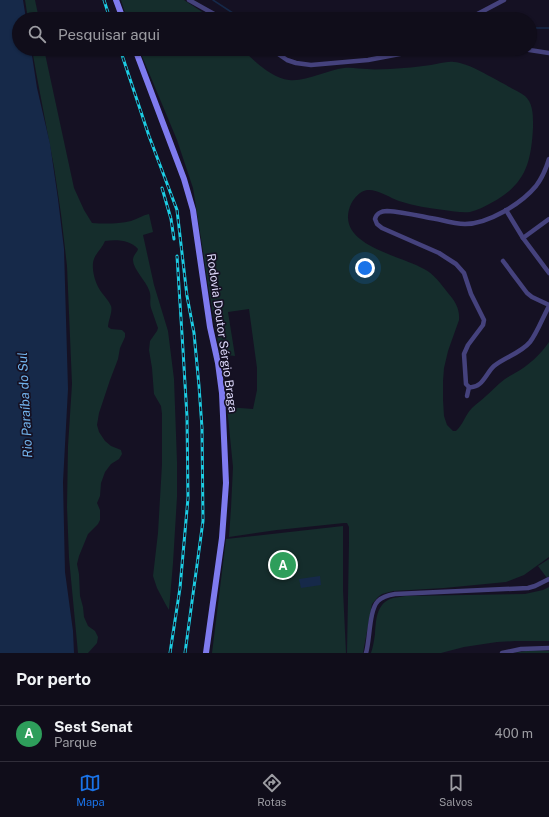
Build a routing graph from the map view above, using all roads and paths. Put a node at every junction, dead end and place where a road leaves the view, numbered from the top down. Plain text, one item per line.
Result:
1 (116, 0) edge
2 (189, 0) edge
3 (504, 0) edge
4 (121, 12) edge
5 (210, 12) edge
6 (481, 12) edge
7 (537, 51) edge
8 (549, 53) edge
9 (138, 56) edge
10 (281, 56) edge
11 (388, 56) edge
12 (549, 159) edge
13 (506, 210) junction
14 (549, 219) edge
15 (523, 238) junction
16 (503, 261) dead end
17 (549, 273) edge
18 (549, 306) edge
19 (469, 387) junction
20 (467, 396) dead end
21 (549, 579) edge
22 (549, 648) edge
23 (206, 653) edge
24 (366, 653) edge
25 (502, 653) edge

1 - 4 main road
2 - 5 street
3 - 6 street
7 - 8 street
9 - 23 main road, Rodovia Doutor Sérgio Braga
10 - 11 street
12 - 13 street
13 - 15 street
13 - 19 street
14 - 15 street
15 - 17 street
16 - 18 street
18 - 19 street
19 - 20 street
21 - 24 street
22 - 25 street

